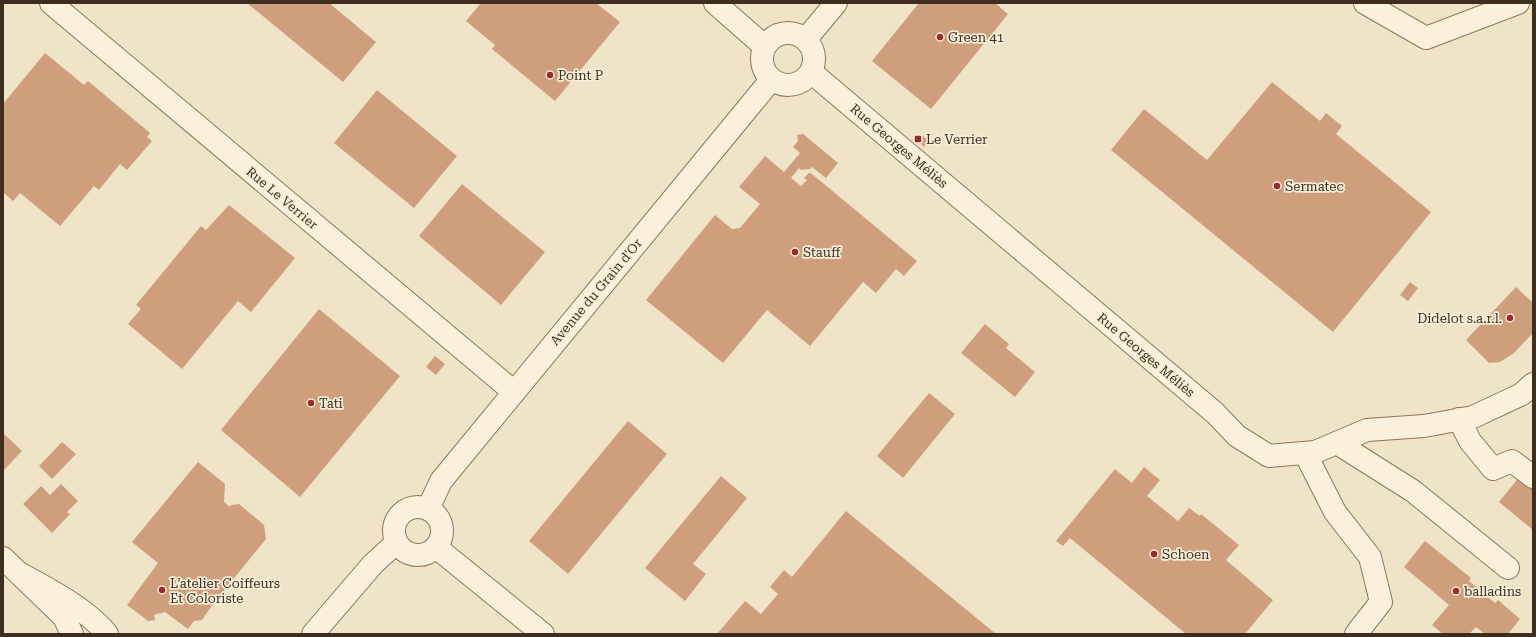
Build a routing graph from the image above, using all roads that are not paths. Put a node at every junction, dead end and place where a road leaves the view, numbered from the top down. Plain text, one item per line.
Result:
1 (51, 3) edge
2 (715, 3) edge
3 (836, 3) edge
4 (1365, 3) edge
5 (1518, 3) edge
6 (806, 39) junction
7 (764, 46) junction
8 (811, 72) junction
9 (772, 80) junction
10 (1533, 384) edge
11 (514, 392) junction
12 (1459, 419) junction
13 (1337, 443) junction
14 (1305, 453) junction
15 (1533, 477) edge
16 (428, 509) junction
17 (396, 543) junction
18 (437, 548) junction
19 (3, 558) edge
20 (1508, 568) dead end
21 (19, 573) junction
22 (72, 634) edge
23 (107, 634) edge
24 (313, 634) edge
25 (543, 634) edge
26 (1356, 634) edge

1 - 11 street, Rue Le Verrier
2 - 7 street
3 - 6 street
4 - 5 street
6 - 7 street
6 - 8 street
7 - 9 street
8 - 9 street
8 - 14 street, Rue Georges Méliès
9 - 11 street, Avenue du Grain d'Or
10 - 12 street, Rue Georges Méliès
11 - 16 street, Avenue du Grain d'Or
12 - 13 street, Rue Georges Méliès
12 - 15 street
13 - 14 street, Rue Georges Méliès
13 - 20 street
14 - 26 street
16 - 17 street
16 - 18 street
17 - 18 street
17 - 24 street
18 - 25 street
19 - 21 street
21 - 22 street
21 - 23 street

